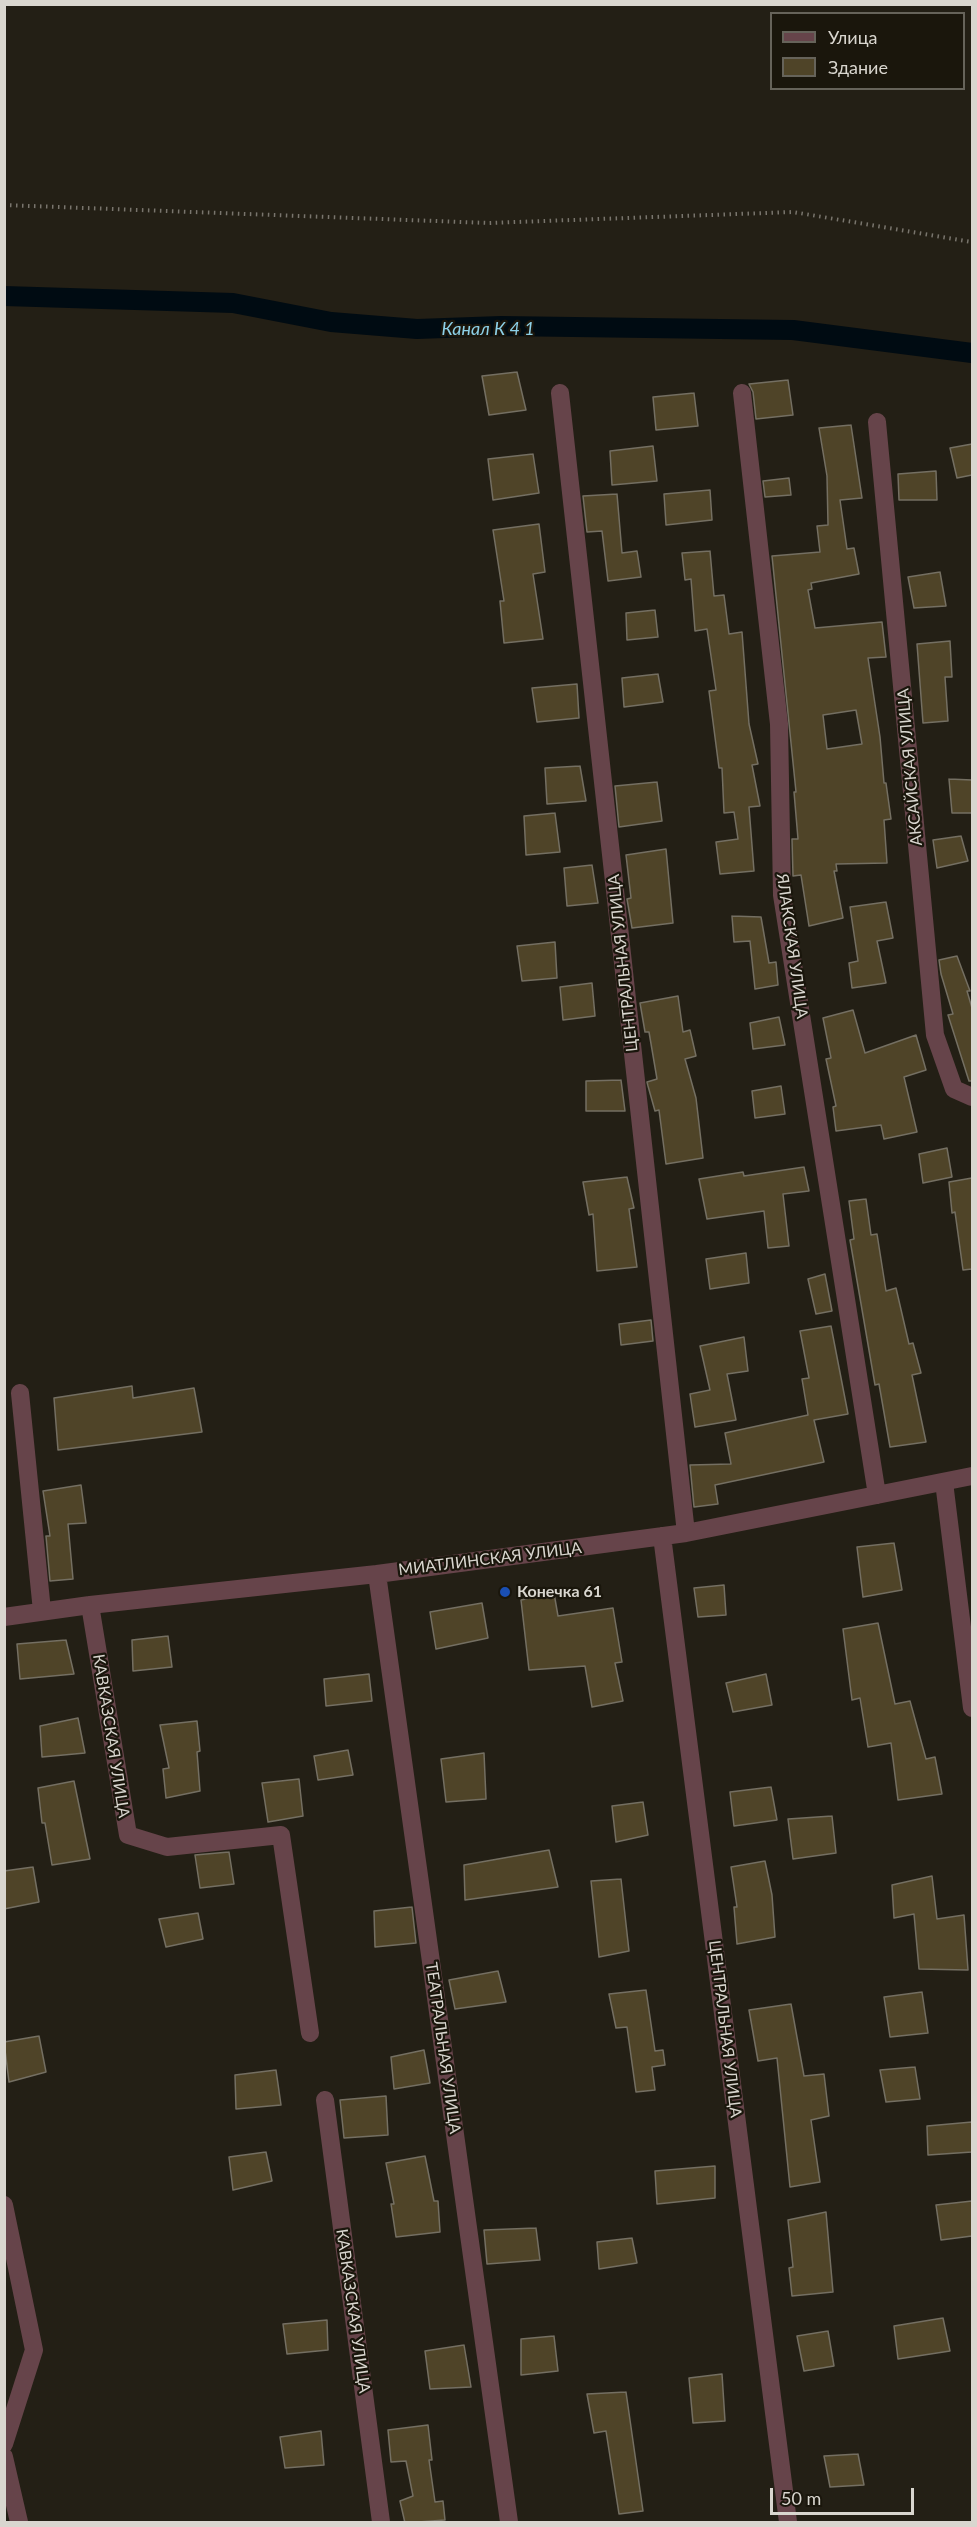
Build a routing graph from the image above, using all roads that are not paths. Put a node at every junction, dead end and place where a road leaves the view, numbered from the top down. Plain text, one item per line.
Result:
1 (560, 393) dead end
2 (742, 393) dead end
3 (877, 422) dead end
4 (972, 1097) edge
5 (20, 1393) dead end
6 (972, 1476) edge
7 (944, 1482) junction
8 (877, 1495) junction
9 (686, 1533) junction
10 (662, 1536) junction
11 (377, 1574) junction
12 (90, 1605) junction
13 (42, 1611) junction
14 (4, 1617) edge
15 (972, 1708) edge
16 (310, 2033) dead end
17 (325, 2100) dead end
18 (4, 2205) edge
19 (4, 2444) edge
20 (4, 2457) edge
21 (19, 2523) edge
22 (381, 2523) edge
23 (509, 2523) edge
24 (788, 2523) edge

1 - 9 street, ЦЕНТРАЛЬНАЯ УЛИЦА
2 - 8 street, ЯЛАКСКАЯ УЛИЦА
3 - 4 street, АКСАЙСКАЯ УЛИЦА
5 - 13 street
6 - 7 street, МИАТЛИНСКАЯ УЛИЦА
7 - 8 street, МИАТЛИНСКАЯ УЛИЦА
7 - 15 street
8 - 9 street, МИАТЛИНСКАЯ УЛИЦА
9 - 10 street, МИАТЛИНСКАЯ УЛИЦА
10 - 11 street, МИАТЛИНСКАЯ УЛИЦА
10 - 24 street, ЦЕНТРАЛЬНАЯ УЛИЦА
11 - 12 street, МИАТЛИНСКАЯ УЛИЦА
11 - 23 street, ТЕАТРАЛЬНАЯ УЛИЦА
12 - 13 street, МИАТЛИНСКАЯ УЛИЦА
12 - 16 street, КАВКАЗСКАЯ УЛИЦА
13 - 14 street, МИАТЛИНСКАЯ УЛИЦА
17 - 22 street, КАВКАЗСКАЯ УЛИЦА
18 - 19 street
20 - 21 street

